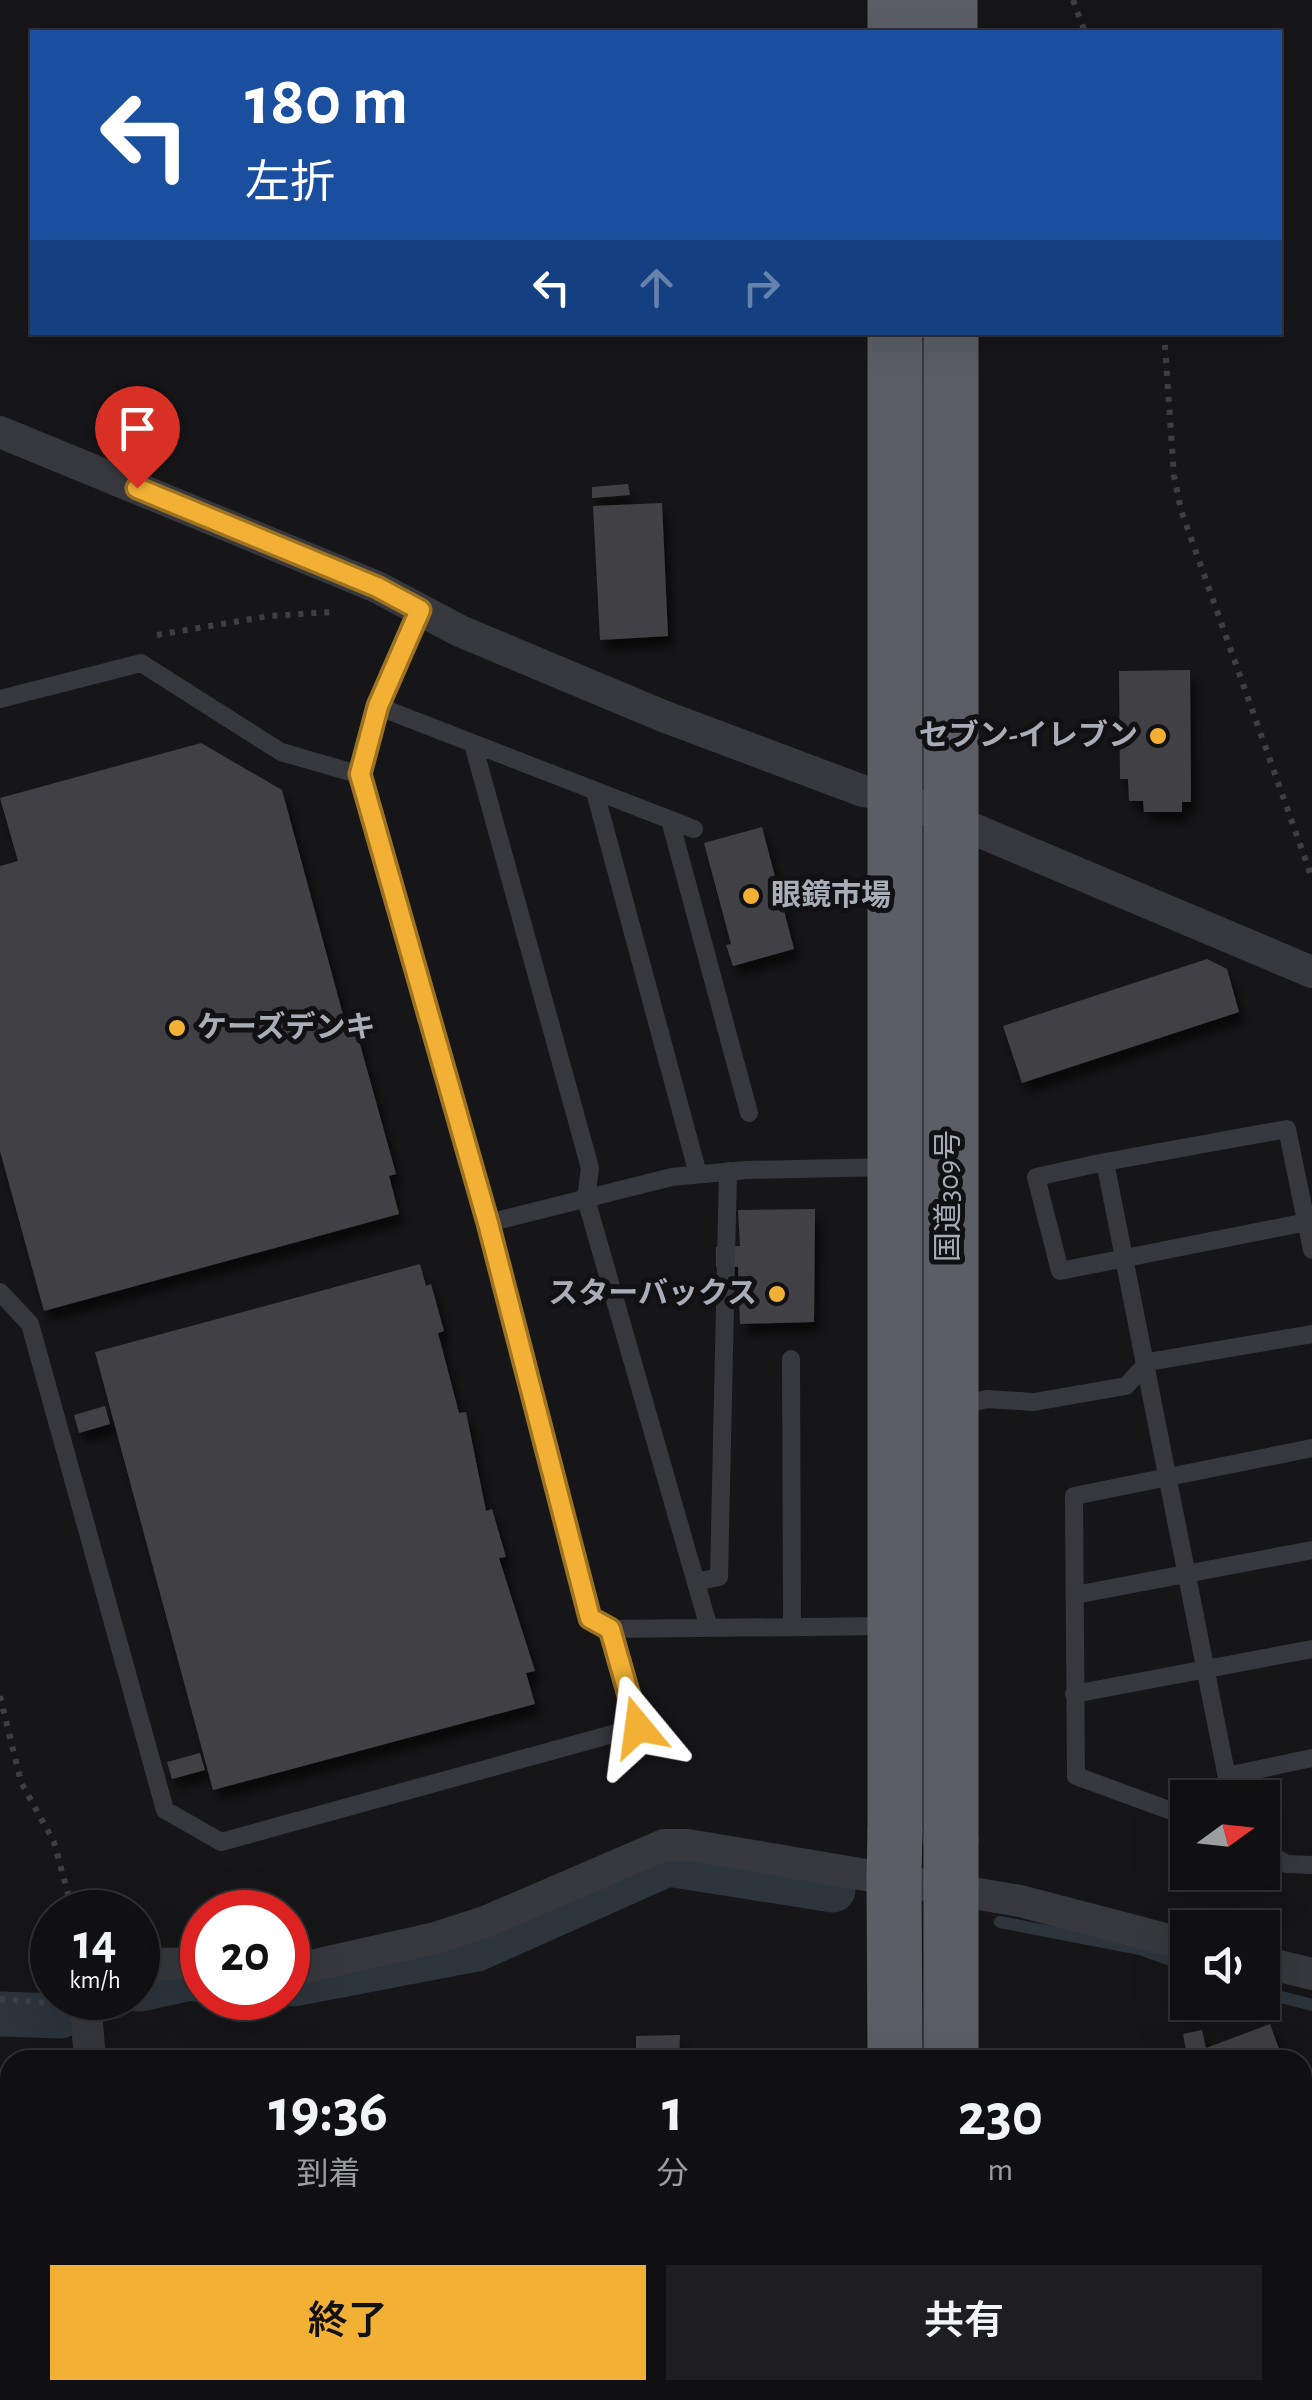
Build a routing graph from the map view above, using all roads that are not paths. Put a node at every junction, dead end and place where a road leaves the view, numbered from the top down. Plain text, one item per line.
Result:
1 (896, 0) edge
2 (950, 0) edge
3 (896, 30) edge
4 (950, 30) edge
5 (895, 335) edge
6 (951, 335) edge
7 (0, 432) edge
8 (420, 610) junction
9 (0, 699) edge
10 (378, 706) junction
11 (473, 744) junction
12 (360, 774) junction
13 (594, 792) junction
14 (895, 796) junction
15 (670, 820) junction
16 (952, 820) junction
17 (694, 829) dead end
18 (1312, 972) edge
19 (749, 1113) dead end
20 (1105, 1162) junction
21 (894, 1167) junction
22 (728, 1171) junction
23 (698, 1174) junction
24 (586, 1199) junction
25 (1309, 1222) edge
26 (488, 1223) junction
27 (1312, 1250) edge
28 (1126, 1258) junction
29 (0, 1292) edge
30 (1312, 1334) edge
31 (791, 1359) dead end
32 (1148, 1362) junction
33 (948, 1408) junction
34 (1312, 1448) edge
35 (1168, 1476) junction
36 (1312, 1550) edge
37 (1185, 1574) junction
38 (696, 1582) junction
39 (1075, 1595) junction
40 (895, 1626) junction
41 (792, 1627) junction
42 (709, 1628) junction
43 (610, 1629) junction
44 (1312, 1649) edge
45 (1204, 1670) junction
46 (1074, 1694) junction
47 (1312, 1758) edge
48 (1227, 1776) junction
49 (1228, 1780) edge
50 (1170, 1810) edge
51 (1280, 1860) edge
52 (894, 1862) junction
53 (1312, 1865) edge
54 (951, 1872) junction
55 (1170, 1939) edge
56 (310, 1965) edge
57 (1280, 1966) edge
58 (1312, 1974) edge
59 (80, 2020) edge
60 (88, 2050) edge
61 (895, 2050) edge
62 (951, 2050) edge

1 - 3 highway
2 - 4 highway
5 - 14 highway, 国道309号
6 - 16 highway, 国道309号
7 - 8 street
8 - 10 lane
8 - 14 street
9 - 12 lane
10 - 11 lane
10 - 12 lane
11 - 13 lane
11 - 24 lane
12 - 26 lane
13 - 15 lane
13 - 23 lane
14 - 16 street
14 - 21 highway, 国道309号
15 - 17 lane
15 - 19 lane
16 - 18 street
16 - 33 highway, 国道309号
20 - 25 lane
20 - 28 lane
20 - 28 lane
21 - 22 lane
21 - 40 highway, 国道309号
22 - 23 lane
22 - 38 lane
23 - 24 lane
24 - 26 lane
24 - 38 lane
25 - 27 lane
25 - 28 lane
26 - 43 lane
28 - 32 lane
29 - 43 lane
30 - 32 lane
31 - 41 lane
32 - 33 lane
32 - 35 lane
33 - 54 highway, 国道309号
34 - 35 lane
35 - 37 lane
35 - 39 lane
36 - 37 lane
37 - 39 lane
37 - 45 lane
38 - 42 lane
39 - 46 lane
40 - 41 lane
40 - 52 highway, 国道309号
41 - 42 lane
42 - 43 lane
44 - 45 lane
45 - 46 lane
45 - 48 lane
46 - 50 lane
47 - 48 lane
48 - 49 lane
51 - 53 lane
52 - 54 street
52 - 56 street
52 - 61 highway, 国道309号
54 - 55 street
54 - 62 highway, 国道309号
57 - 58 street
59 - 60 street

